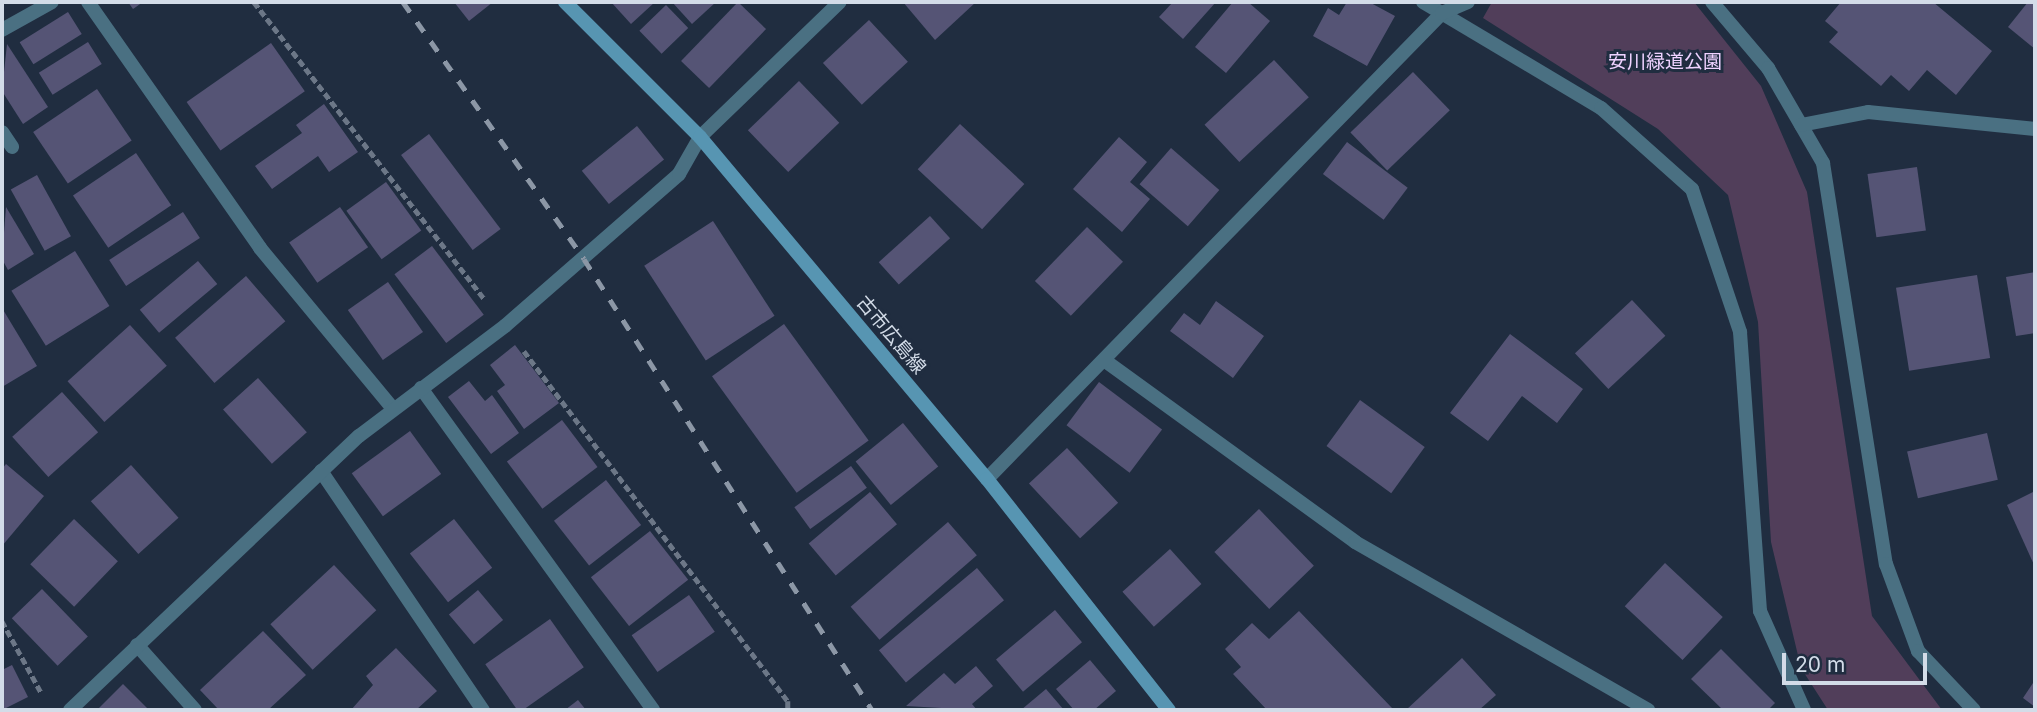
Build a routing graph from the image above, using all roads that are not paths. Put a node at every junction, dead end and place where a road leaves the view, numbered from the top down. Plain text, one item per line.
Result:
1 (52, 2) edge
2 (88, 2) edge
3 (565, 2) edge
4 (840, 2) edge
5 (1423, 2) edge
6 (1468, 2) edge
7 (1712, 2) edge
8 (1442, 13) junction
9 (2, 30) edge
10 (1801, 125) junction
11 (2035, 129) edge
12 (2, 132) edge
13 (700, 137) junction
14 (12, 147) dead end
15 (1104, 360) junction
16 (421, 388) junction
17 (393, 409) junction
18 (321, 471) junction
19 (987, 479) junction
20 (137, 645) junction
21 (70, 710) edge
22 (195, 710) edge
23 (483, 710) edge
24 (653, 710) edge
25 (1169, 710) edge
26 (1648, 710) edge
27 (1804, 710) edge
28 (1974, 710) edge

1 - 9 street
2 - 17 street
3 - 13 main road, 古市広島線
4 - 13 street
5 - 8 street
6 - 8 street
7 - 10 street
8 - 15 street
8 - 27 street
10 - 11 street
10 - 28 street
12 - 14 street
13 - 16 street
13 - 19 main road, 古市広島線
15 - 19 street
15 - 26 street
16 - 17 street
16 - 24 street
17 - 18 street
18 - 20 street
18 - 23 street
19 - 25 main road, 古市広島線
20 - 21 street
20 - 22 street

